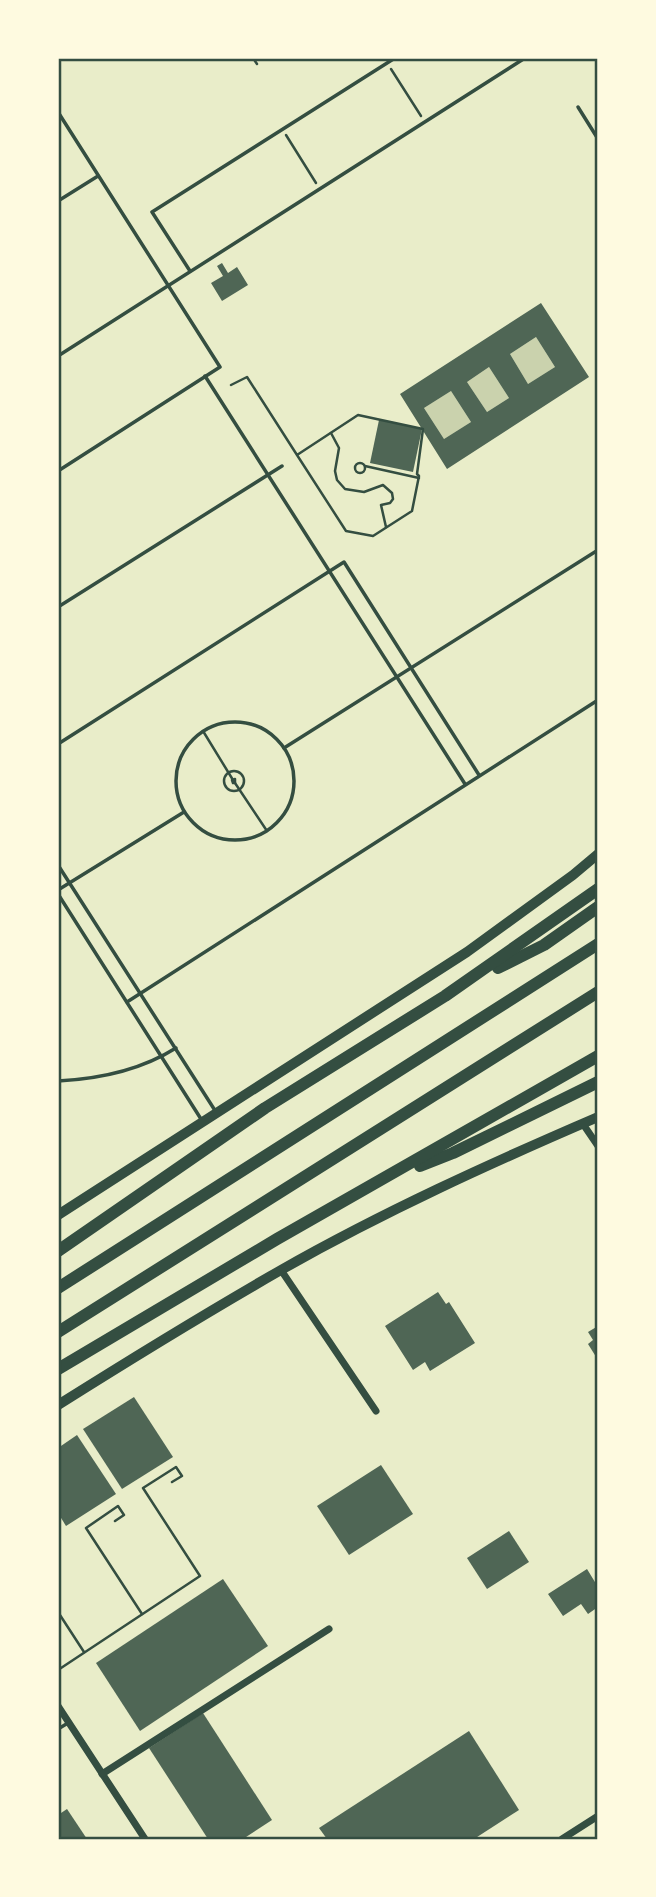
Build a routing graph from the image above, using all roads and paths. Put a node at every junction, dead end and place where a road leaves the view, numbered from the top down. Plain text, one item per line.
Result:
1 (253, 58) edge
2 (394, 58) edge
3 (525, 58) edge
4 (387, 62) junction
5 (257, 64) dead end
6 (578, 107) dead end
7 (58, 113) edge
8 (425, 122) junction
9 (282, 129) junction
10 (598, 139) edge
11 (98, 176) junction
12 (320, 189) junction
13 (58, 201) edge
14 (190, 271) junction
15 (168, 285) junction
16 (58, 356) edge
17 (205, 376) junction
18 (231, 385) dead end
19 (331, 433) junction
20 (297, 455) junction
21 (282, 466) dead end
22 (365, 466) dead end
23 (58, 471) edge
24 (268, 474) junction
25 (419, 478) junction
26 (387, 527) junction
27 (598, 550) edge
28 (330, 571) junction
29 (58, 607) edge
30 (411, 668) junction
31 (397, 677) junction
32 (598, 699) edge
33 (203, 731) junction
34 (58, 744) edge
35 (284, 748) junction
36 (229, 772) junction
37 (479, 775) junction
38 (465, 784) junction
39 (240, 790) junction
40 (184, 811) junction
41 (267, 831) junction
42 (598, 854) edge
43 (58, 865) edge
44 (69, 883) junction
45 (598, 889) edge
46 (58, 892) edge
47 (598, 907) edge
48 (540, 939) junction
49 (598, 944) edge
50 (598, 992) edge
51 (140, 993) junction
52 (127, 1002) junction
53 (176, 1048) junction
54 (598, 1056) edge
55 (162, 1057) junction
56 (58, 1081) edge
57 (598, 1082) edge
58 (218, 1113) junction
59 (598, 1117) edge
60 (204, 1122) junction
61 (583, 1124) junction
62 (598, 1146) edge
63 (374, 1185) junction
64 (58, 1215) edge
65 (58, 1251) edge
66 (281, 1270) junction
67 (58, 1288) edge
68 (58, 1332) edge
69 (58, 1369) edge
70 (58, 1405) edge
71 (376, 1411) dead end
72 (172, 1482) dead end
73 (115, 1521) dead end
74 (58, 1612) edge
75 (142, 1614) junction
76 (329, 1629) dead end
77 (84, 1652) junction
78 (58, 1670) edge
79 (58, 1706) edge
80 (69, 1723) junction
81 (58, 1729) edge
82 (102, 1774) junction
83 (598, 1816) edge
84 (145, 1839) edge
85 (562, 1839) edge

1 - 5 path
2 - 4 lane
3 - 8 lane
4 - 8 path
4 - 9 lane
6 - 10 lane
7 - 11 lane
8 - 12 lane
9 - 12 path
9 - 14 lane
11 - 13 lane
11 - 15 lane
12 - 14 lane
14 - 15 lane
15 - 16 lane
15 - 17 lane
17 - 23 lane
17 - 24 lane
18 - 20 path
19 - 20 path
19 - 25 path
19 - 26 path
20 - 26 path
21 - 24 lane
22 - 25 path
24 - 28 lane
24 - 29 lane
25 - 26 path
27 - 30 lane
28 - 30 lane
28 - 31 lane
28 - 34 lane
30 - 31 lane
30 - 37 lane
31 - 35 lane
31 - 38 lane
32 - 37 lane
33 - 35 lane
33 - 36 path
33 - 40 lane
35 - 41 lane
36 - 39 path
36 - 39 path
36 - 39 path
37 - 38 lane
38 - 51 lane
39 - 41 path
40 - 41 lane
40 - 44 lane
42 - 58 main road
43 - 44 lane
44 - 46 lane
44 - 51 lane
45 - 48 highway
46 - 52 lane
47 - 48 highway
48 - 65 highway
49 - 67 highway
50 - 68 highway
51 - 52 lane
51 - 53 lane
52 - 55 lane
53 - 55 lane
53 - 58 lane
54 - 63 highway
55 - 56 lane
55 - 60 lane
57 - 63 highway
58 - 60 main road
59 - 61 main road
60 - 64 main road
61 - 62 street
61 - 66 main road
63 - 69 highway
66 - 70 main road
66 - 71 street
72 - 75 path
73 - 75 path
74 - 77 path
75 - 77 path
76 - 82 street
77 - 78 path
79 - 80 street
80 - 81 lane
80 - 82 street
82 - 84 street
83 - 85 street

